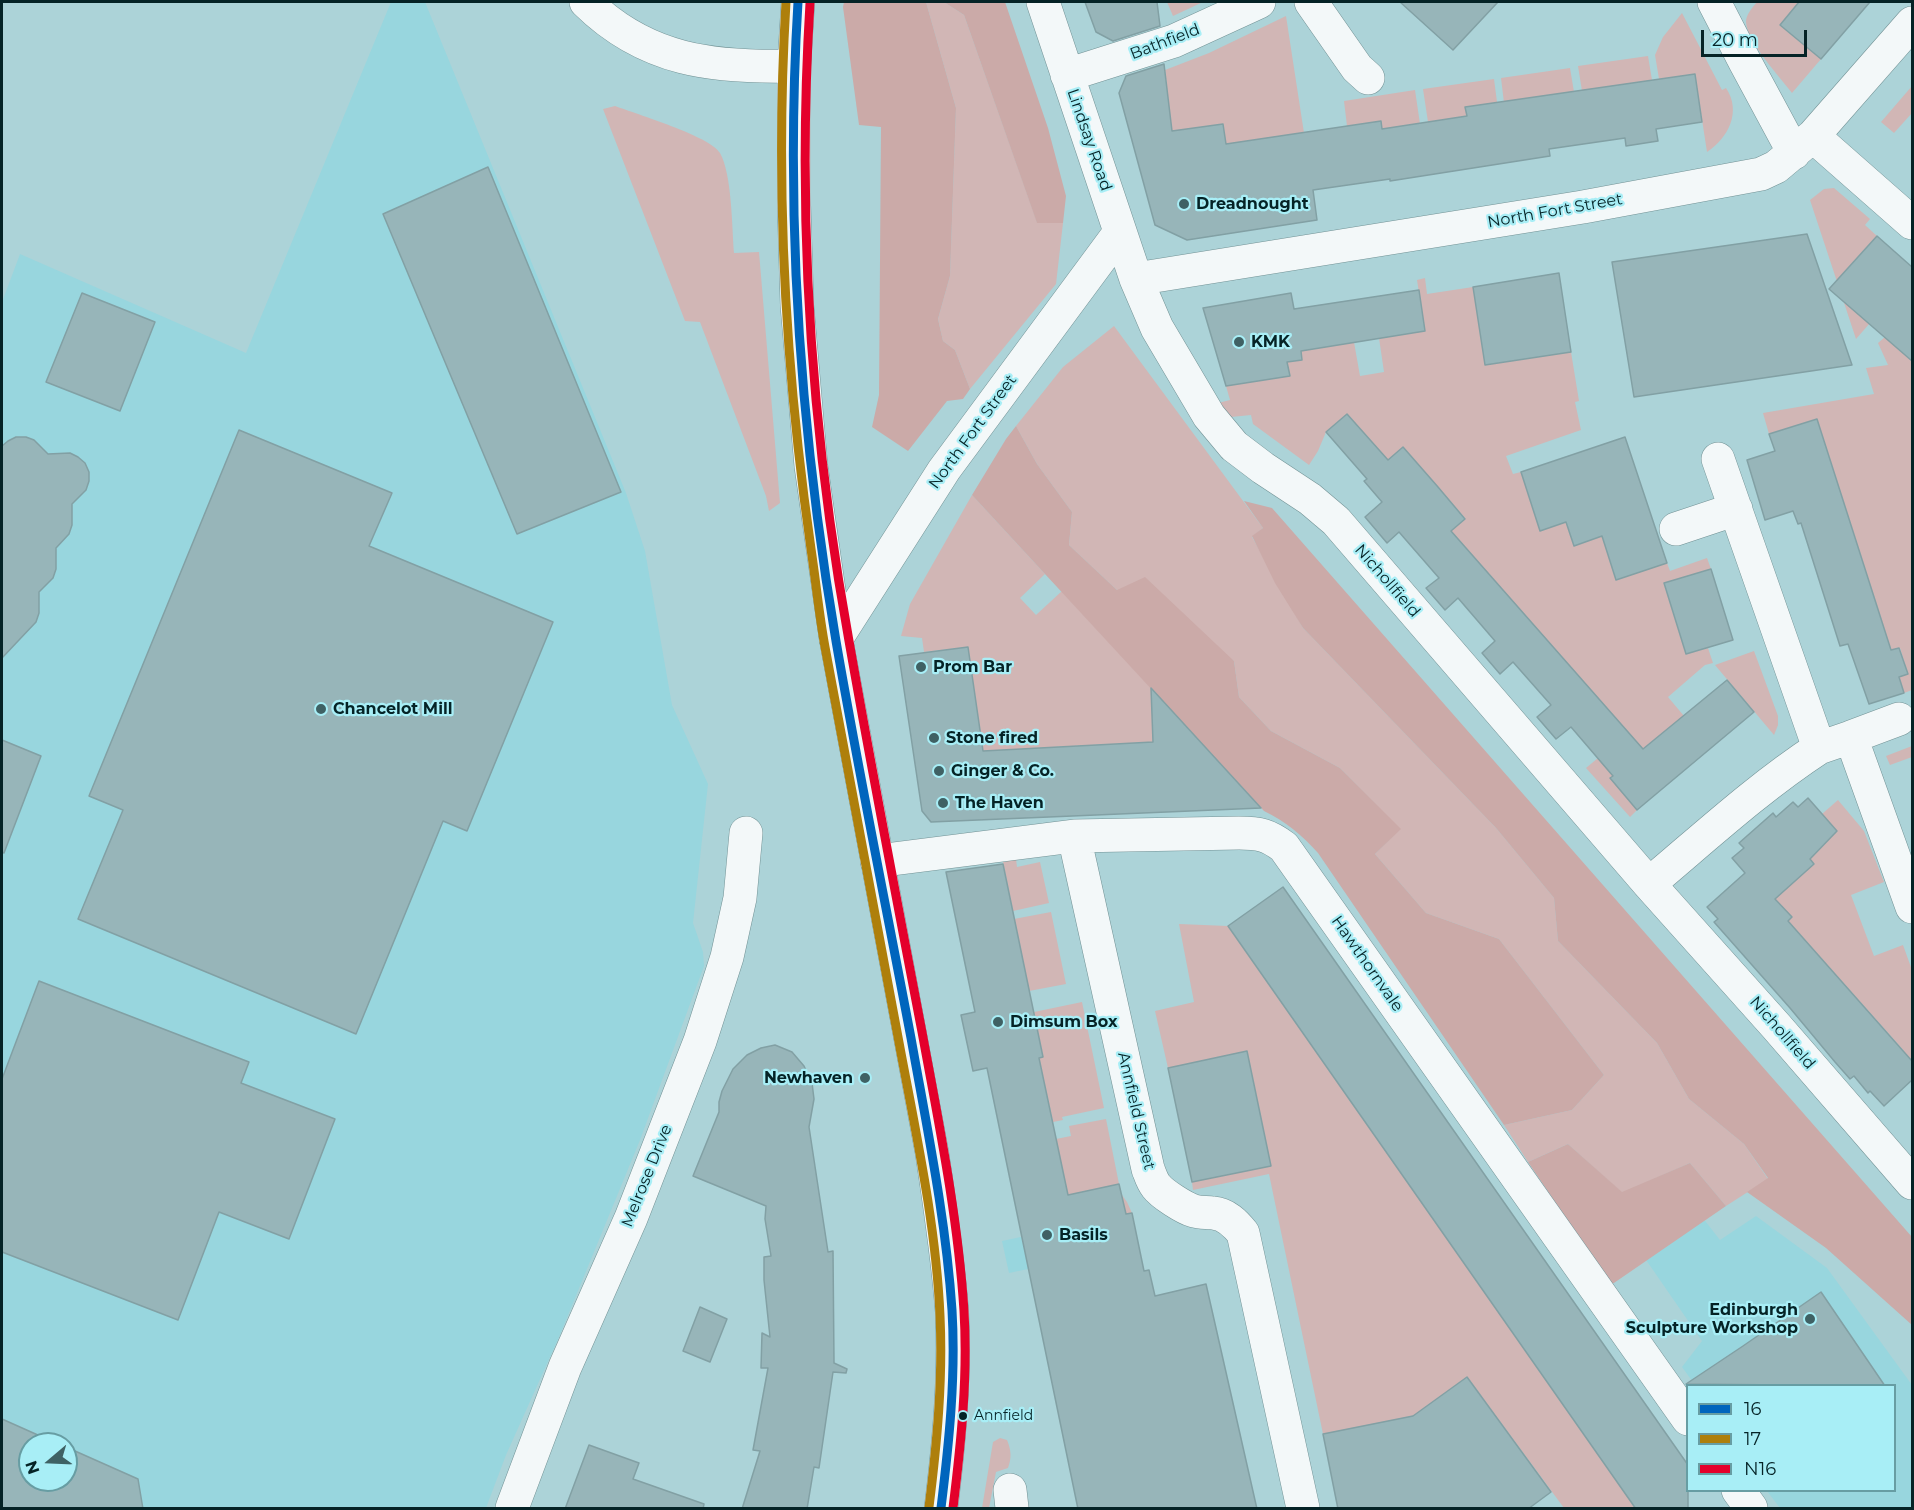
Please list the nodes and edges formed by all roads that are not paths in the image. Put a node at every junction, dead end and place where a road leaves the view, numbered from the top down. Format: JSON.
{"nodes":[{"id":1,"x":586,"y":2,"type":"edge"},
{"id":2,"x":798,"y":2,"type":"edge"},
{"id":3,"x":1042,"y":2,"type":"edge"},
{"id":4,"x":1260,"y":2,"type":"edge"},
{"id":5,"x":1311,"y":2,"type":"edge"},
{"id":6,"x":1714,"y":2,"type":"edge"},
{"id":7,"x":1912,"y":23,"type":"edge"},
{"id":8,"x":794,"y":66,"type":"junction"},
{"id":9,"x":1067,"y":75,"type":"junction"},
{"id":10,"x":1368,"y":78,"type":"dead end"},
{"id":11,"x":1804,"y":144,"type":"junction"},
{"id":12,"x":1912,"y":223,"type":"edge"},
{"id":13,"x":1120,"y":232,"type":"junction"},
{"id":14,"x":1136,"y":279,"type":"junction"},
{"id":15,"x":1718,"y":459,"type":"dead end"},
{"id":16,"x":1736,"y":509,"type":"junction"},
{"id":17,"x":1676,"y":529,"type":"dead end"},
{"id":18,"x":836,"y":639,"type":"junction"},
{"id":19,"x":1899,"y":719,"type":"dead end"},
{"id":20,"x":1851,"y":737,"type":"junction"},
{"id":21,"x":1819,"y":748,"type":"junction"},
{"id":22,"x":746,"y":833,"type":"dead end"},
{"id":23,"x":1074,"y":836,"type":"junction"},
{"id":24,"x":877,"y":861,"type":"junction"},
{"id":25,"x":1649,"y":884,"type":"junction"},
{"id":26,"x":1912,"y":907,"type":"edge"},
{"id":27,"x":1912,"y":1183,"type":"edge"},
{"id":28,"x":1686,"y":1416,"type":"edge"},
{"id":29,"x":1739,"y":1492,"type":"edge"},
{"id":30,"x":512,"y":1509,"type":"edge"},
{"id":31,"x":941,"y":1509,"type":"edge"},
{"id":32,"x":1303,"y":1509,"type":"edge"},
{"id":33,"x":1750,"y":1509,"type":"edge"}],
"edges":[{"from":1,"to":8,"type":"street"},
{"from":2,"to":8,"type":"street"},
{"from":3,"to":9,"type":"street","name":"Lindsay Road"},
{"from":4,"to":9,"type":"street","name":"Bathfield"},
{"from":5,"to":10,"type":"street"},
{"from":6,"to":11,"type":"street"},
{"from":7,"to":11,"type":"street","name":"North Fort Street"},
{"from":8,"to":18,"type":"street"},
{"from":9,"to":13,"type":"street","name":"Lindsay Road"},
{"from":11,"to":12,"type":"street"},
{"from":11,"to":14,"type":"street","name":"North Fort Street"},
{"from":13,"to":14,"type":"street","name":"Lindsay Road"},
{"from":13,"to":18,"type":"street","name":"North Fort Street"},
{"from":14,"to":25,"type":"street","name":"Nichollfield"},
{"from":15,"to":16,"type":"street"},
{"from":16,"to":17,"type":"street"},
{"from":16,"to":21,"type":"street"},
{"from":18,"to":24,"type":"street"},
{"from":19,"to":20,"type":"street"},
{"from":20,"to":21,"type":"street"},
{"from":20,"to":26,"type":"street"},
{"from":21,"to":25,"type":"street"},
{"from":22,"to":30,"type":"street","name":"Melrose Drive"},
{"from":23,"to":24,"type":"street","name":"Hawthornvale"},
{"from":23,"to":28,"type":"street","name":"Hawthornvale"},
{"from":23,"to":32,"type":"street","name":"Annfield Street"},
{"from":24,"to":31,"type":"street"},
{"from":25,"to":27,"type":"street","name":"Nichollfield"},
{"from":29,"to":33,"type":"street"}]}
